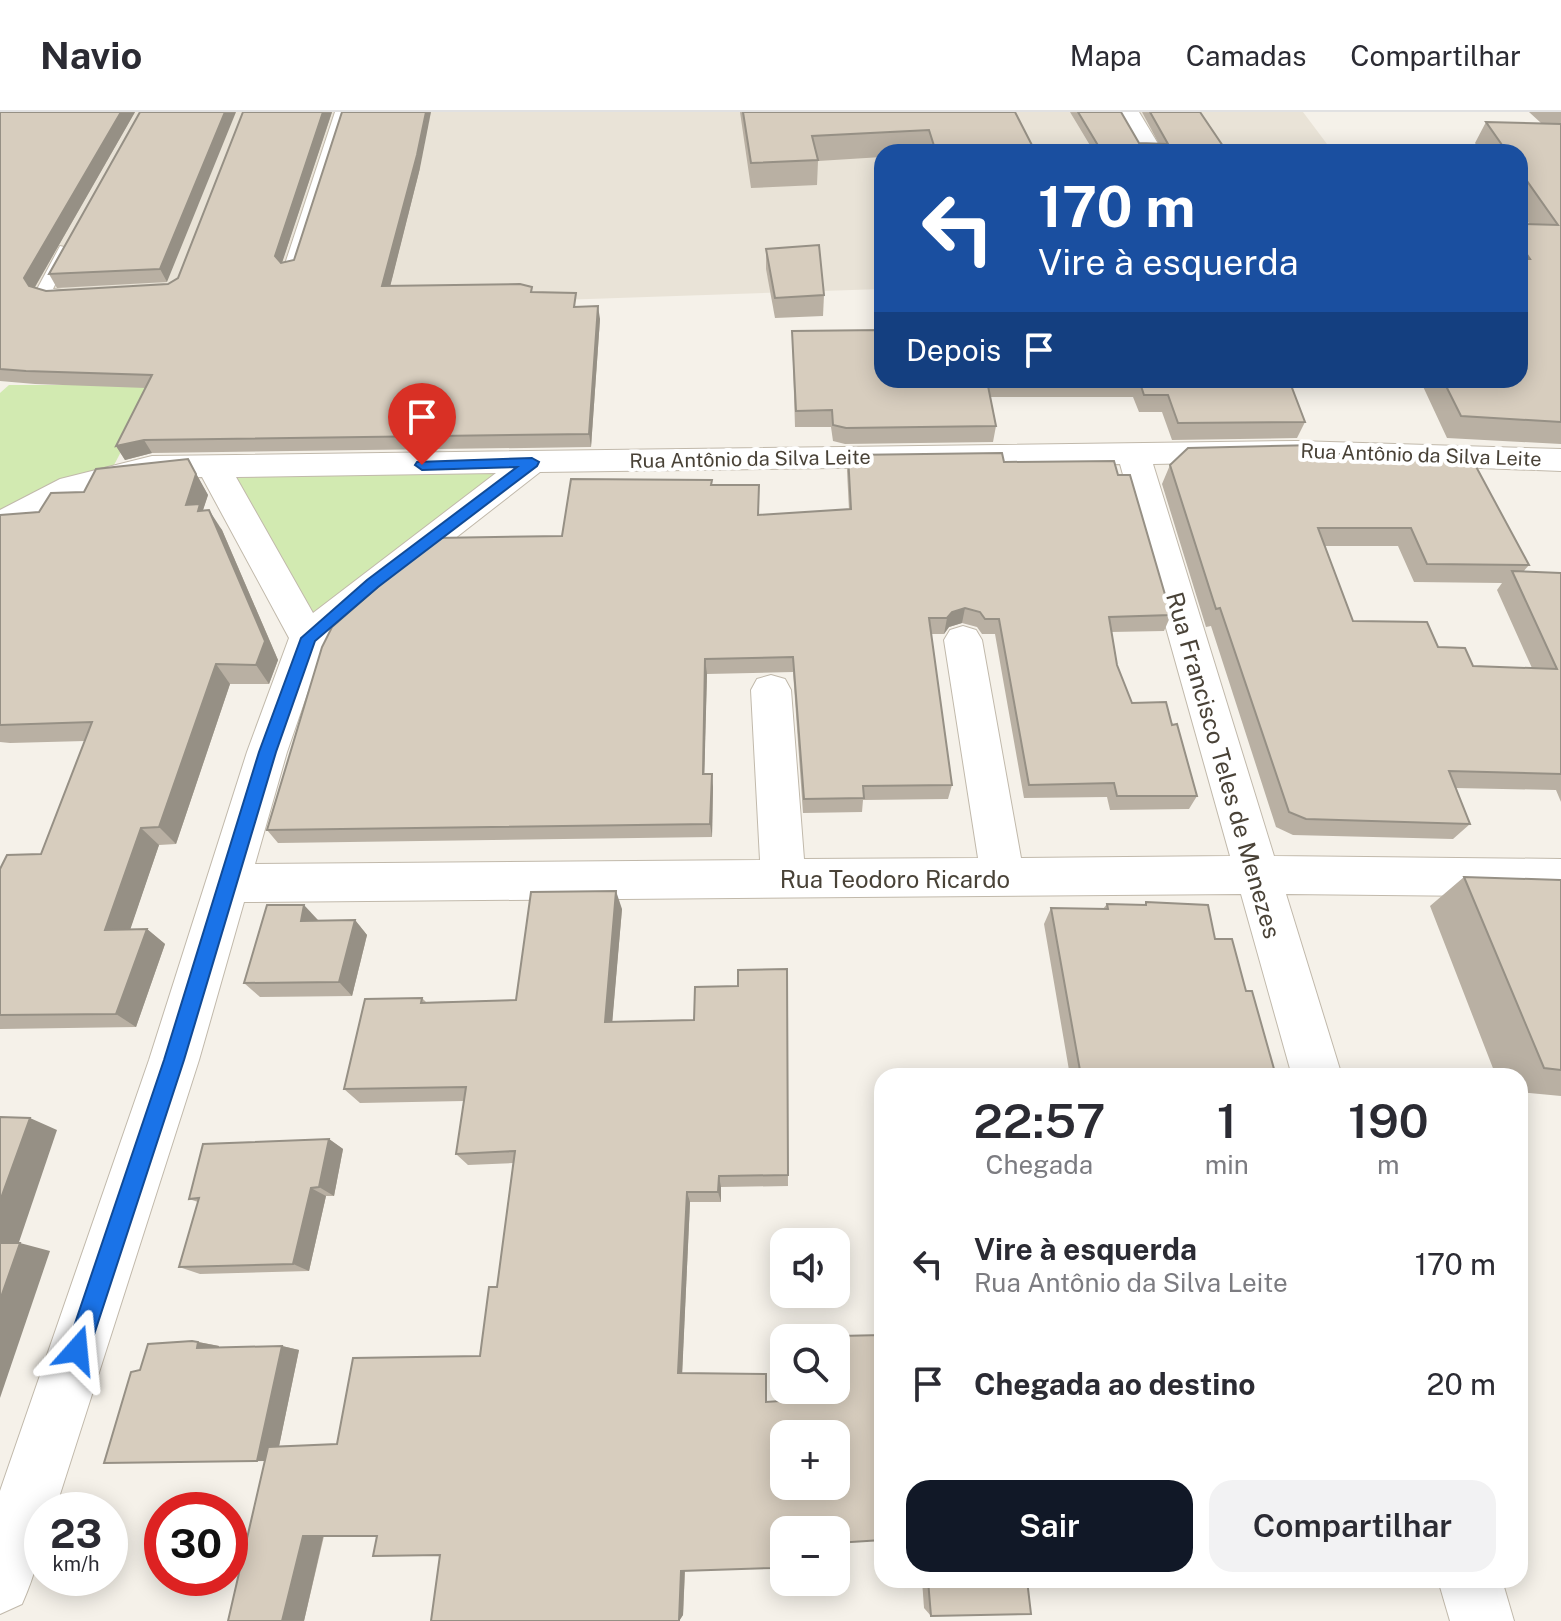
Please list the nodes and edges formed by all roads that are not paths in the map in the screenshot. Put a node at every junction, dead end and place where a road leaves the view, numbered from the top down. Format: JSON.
{"nodes":[{"id":1,"x":341,"y":112,"type":"edge"},
{"id":2,"x":1127,"y":112,"type":"edge"},
{"id":3,"x":1143,"y":112,"type":"edge"},
{"id":4,"x":1146,"y":144,"type":"edge"},
{"id":5,"x":1161,"y":144,"type":"edge"},
{"id":6,"x":72,"y":237,"type":"edge"},
{"id":7,"x":291,"y":270,"type":"edge"},
{"id":8,"x":87,"y":295,"type":"edge"},
{"id":9,"x":1133,"y":453,"type":"junction"},
{"id":10,"x":1561,"y":460,"type":"edge"},
{"id":11,"x":532,"y":462,"type":"junction"},
{"id":12,"x":213,"y":466,"type":"junction"},
{"id":13,"x":0,"y":527,"type":"edge"},
{"id":14,"x":308,"y":638,"type":"junction"},
{"id":15,"x":963,"y":640,"type":"dead end"},
{"id":16,"x":771,"y":690,"type":"dead end"},
{"id":17,"x":1255,"y":875,"type":"junction"},
{"id":18,"x":1003,"y":878,"type":"junction"},
{"id":19,"x":1561,"y":878,"type":"edge"},
{"id":20,"x":783,"y":880,"type":"junction"},
{"id":21,"x":229,"y":883,"type":"junction"},
{"id":22,"x":1315,"y":1068,"type":"edge"},
{"id":23,"x":0,"y":1582,"type":"edge"},
{"id":24,"x":1472,"y":1588,"type":"edge"},
{"id":25,"x":1482,"y":1621,"type":"edge"}],
"edges":[{"from":1,"to":7,"type":"lane"},
{"from":2,"to":4,"type":"street"},
{"from":3,"to":5,"type":"street"},
{"from":6,"to":8,"type":"lane"},
{"from":9,"to":10,"type":"street","name":"Rua Antônio da Silva Leite"},
{"from":9,"to":11,"type":"street","name":"Rua Antônio da Silva Leite"},
{"from":9,"to":17,"type":"street","name":"Rua Francisco Teles de Menezes"},
{"from":11,"to":12,"type":"street","name":"Rua Antônio da Silva Leite"},
{"from":11,"to":14,"type":"street"},
{"from":12,"to":13,"type":"street","name":"Rua Antônio da Silva Leite"},
{"from":12,"to":14,"type":"street"},
{"from":14,"to":21,"type":"street"},
{"from":15,"to":18,"type":"street"},
{"from":16,"to":20,"type":"street"},
{"from":17,"to":18,"type":"street","name":"Rua Teodoro Ricardo"},
{"from":17,"to":19,"type":"street","name":"Rua Teodoro Ricardo"},
{"from":17,"to":22,"type":"street","name":"Rua Francisco Teles de Menezes"},
{"from":18,"to":20,"type":"street","name":"Rua Teodoro Ricardo"},
{"from":20,"to":21,"type":"street","name":"Rua Teodoro Ricardo"},
{"from":21,"to":23,"type":"street"},
{"from":24,"to":25,"type":"street"}]}
